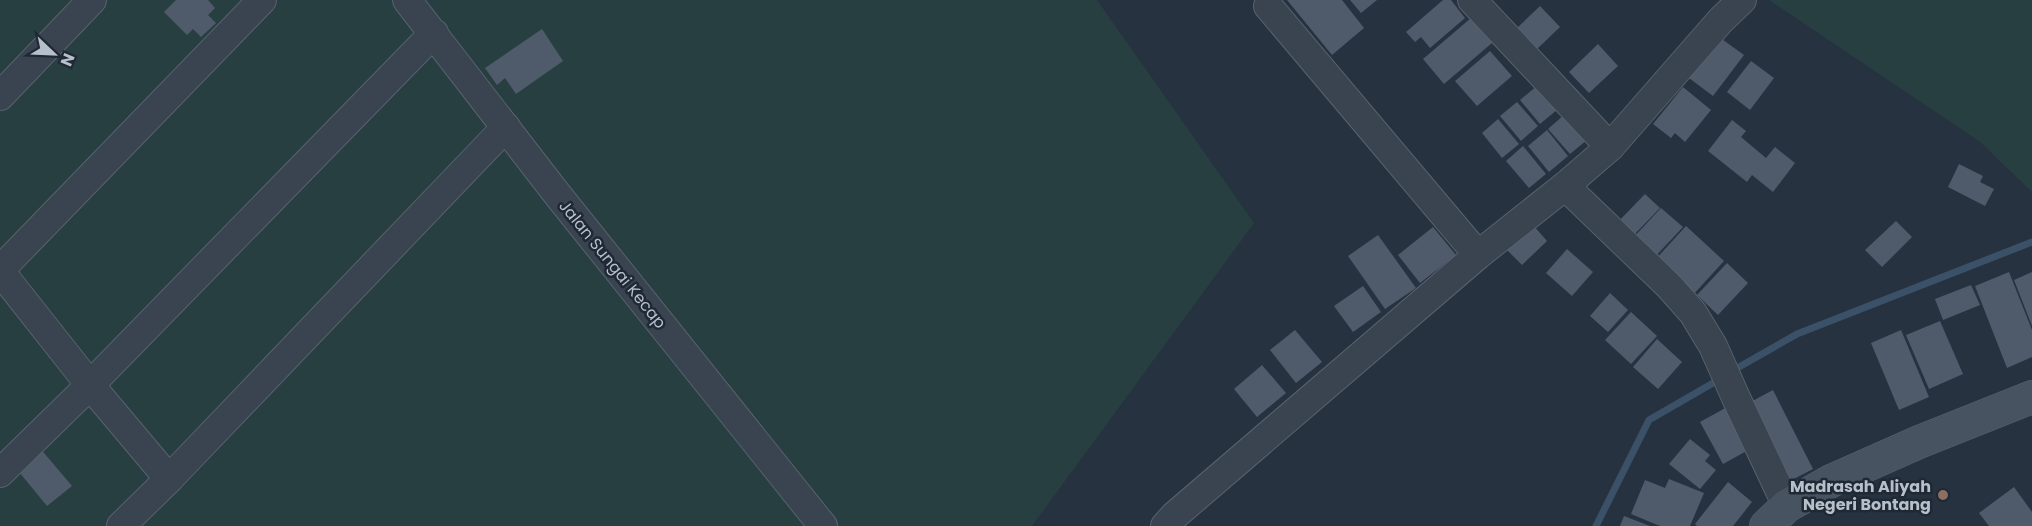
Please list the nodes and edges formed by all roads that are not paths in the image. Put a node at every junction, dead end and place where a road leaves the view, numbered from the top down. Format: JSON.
{"nodes":[{"id":1,"x":92,"y":0,"type":"edge"},
{"id":2,"x":262,"y":0,"type":"edge"},
{"id":3,"x":407,"y":0,"type":"edge"},
{"id":4,"x":1472,"y":0,"type":"edge"},
{"id":5,"x":1742,"y":0,"type":"edge"},
{"id":6,"x":1268,"y":6,"type":"dead end"},
{"id":7,"x":434,"y":33,"type":"junction"},
{"id":8,"x":0,"y":96,"type":"edge"},
{"id":9,"x":506,"y":127,"type":"junction"},
{"id":10,"x":1610,"y":147,"type":"junction"},
{"id":11,"x":1565,"y":186,"type":"junction"},
{"id":12,"x":1478,"y":255,"type":"junction"},
{"id":13,"x":0,"y":271,"type":"edge"},
{"id":14,"x":90,"y":385,"type":"junction"},
{"id":15,"x":2032,"y":397,"type":"edge"},
{"id":16,"x":0,"y":473,"type":"edge"},
{"id":17,"x":169,"y":479,"type":"junction"},
{"id":18,"x":1777,"y":516,"type":"edge"},
{"id":19,"x":121,"y":526,"type":"edge"},
{"id":20,"x":823,"y":526,"type":"edge"},
{"id":21,"x":1165,"y":526,"type":"edge"}],
"edges":[{"from":1,"to":8,"type":"street"},
{"from":2,"to":13,"type":"street"},
{"from":3,"to":7,"type":"street","name":"Jalan Sungai Kecap"},
{"from":4,"to":10,"type":"street"},
{"from":5,"to":10,"type":"street"},
{"from":6,"to":12,"type":"street"},
{"from":7,"to":9,"type":"street","name":"Jalan Sungai Kecap"},
{"from":7,"to":14,"type":"street"},
{"from":9,"to":17,"type":"street"},
{"from":9,"to":20,"type":"street","name":"Jalan Sungai Kecap"},
{"from":10,"to":11,"type":"street"},
{"from":11,"to":12,"type":"street"},
{"from":11,"to":18,"type":"street"},
{"from":12,"to":21,"type":"street"},
{"from":13,"to":14,"type":"street"},
{"from":14,"to":16,"type":"street"},
{"from":14,"to":17,"type":"street"},
{"from":15,"to":18,"type":"street"},
{"from":17,"to":19,"type":"street"}]}
